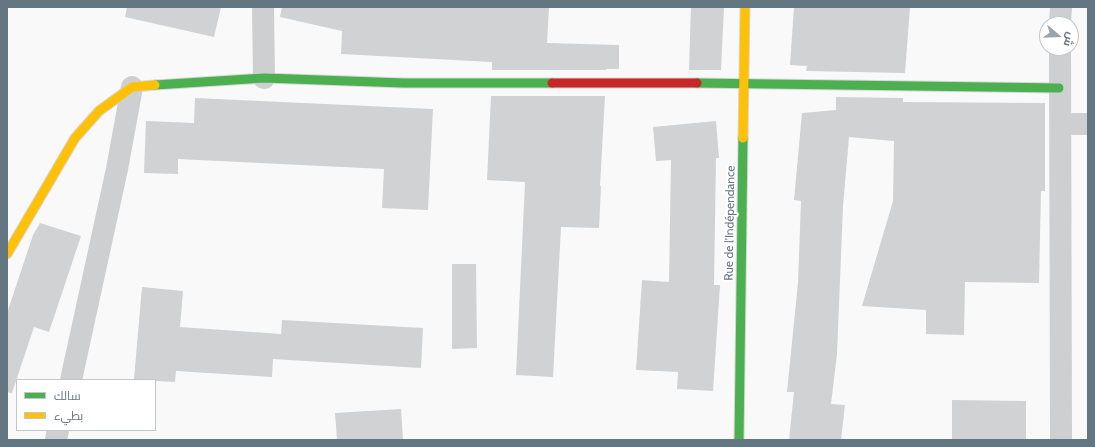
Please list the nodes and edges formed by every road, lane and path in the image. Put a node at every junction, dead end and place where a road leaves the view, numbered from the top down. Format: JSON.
{"nodes":[{"id":1,"x":263,"y":7,"type":"edge"},
{"id":2,"x":745,"y":7,"type":"edge"},
{"id":3,"x":1060,"y":56,"type":"edge"},
{"id":4,"x":264,"y":78,"type":"junction"},
{"id":5,"x":744,"y":83,"type":"junction"},
{"id":6,"x":132,"y":87,"type":"junction"},
{"id":7,"x":1059,"y":88,"type":"junction"},
{"id":8,"x":1061,"y":124,"type":"junction"},
{"id":9,"x":1088,"y":124,"type":"edge"},
{"id":10,"x":7,"y":254,"type":"edge"},
{"id":11,"x":71,"y":379,"type":"edge"},
{"id":12,"x":739,"y":440,"type":"edge"},
{"id":13,"x":1061,"y":440,"type":"edge"}],
"edges":[{"from":1,"to":4,"type":"street"},
{"from":2,"to":5,"type":"street","name":"Rue de l'Indépendance"},
{"from":3,"to":7,"type":"street"},
{"from":4,"to":5,"type":"street"},
{"from":4,"to":6,"type":"street"},
{"from":5,"to":7,"type":"street"},
{"from":5,"to":12,"type":"street","name":"Rue de l'Indépendance"},
{"from":6,"to":10,"type":"street"},
{"from":6,"to":11,"type":"street"},
{"from":7,"to":8,"type":"street"},
{"from":8,"to":9,"type":"street"},
{"from":8,"to":13,"type":"street"}]}
